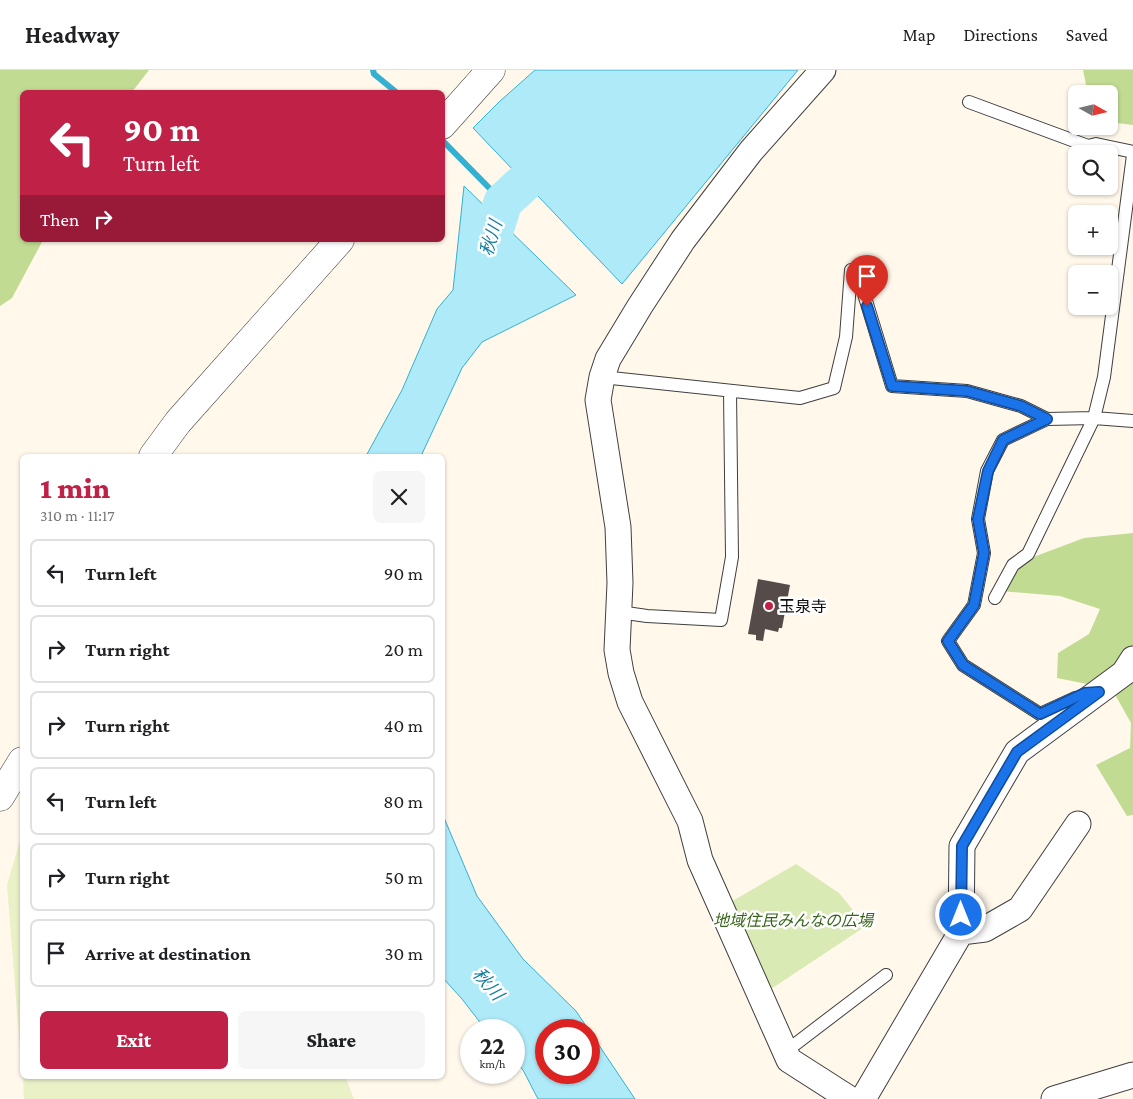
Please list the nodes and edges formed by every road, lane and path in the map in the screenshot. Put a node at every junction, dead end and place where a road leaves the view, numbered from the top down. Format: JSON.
{"nodes":[{"id":1,"x":491,"y":70,"type":"edge"},
{"id":2,"x":823,"y":70,"type":"edge"},
{"id":3,"x":969,"y":102,"type":"dead end"},
{"id":4,"x":445,"y":122,"type":"edge"},
{"id":5,"x":1133,"y":154,"type":"edge"},
{"id":6,"x":338,"y":242,"type":"edge"},
{"id":7,"x":602,"y":377,"type":"junction"},
{"id":8,"x":730,"y":392,"type":"junction"},
{"id":9,"x":1094,"y":418,"type":"junction"},
{"id":10,"x":1047,"y":419,"type":"junction"},
{"id":11,"x":1133,"y":421,"type":"edge"},
{"id":12,"x":154,"y":454,"type":"edge"},
{"id":13,"x":995,"y":598,"type":"dead end"},
{"id":14,"x":619,"y":612,"type":"junction"},
{"id":15,"x":1133,"y":659,"type":"edge"},
{"id":16,"x":1099,"y":692,"type":"junction"},
{"id":17,"x":20,"y":764,"type":"edge"},
{"id":18,"x":0,"y":797,"type":"edge"},
{"id":19,"x":1078,"y":824,"type":"dead end"},
{"id":20,"x":961,"y":932,"type":"junction"},
{"id":21,"x":886,"y":975,"type":"dead end"},
{"id":22,"x":785,"y":1052,"type":"junction"},
{"id":23,"x":1133,"y":1075,"type":"edge"},
{"id":24,"x":850,"y":1099,"type":"edge"},
{"id":25,"x":863,"y":1099,"type":"edge"},
{"id":26,"x":1054,"y":1099,"type":"edge"}],
"edges":[{"from":1,"to":4,"type":"street"},
{"from":2,"to":7,"type":"street"},
{"from":3,"to":5,"type":"lane"},
{"from":5,"to":9,"type":"lane"},
{"from":6,"to":12,"type":"street"},
{"from":7,"to":8,"type":"lane"},
{"from":7,"to":14,"type":"street"},
{"from":8,"to":10,"type":"lane"},
{"from":8,"to":14,"type":"lane"},
{"from":9,"to":10,"type":"lane"},
{"from":9,"to":11,"type":"lane"},
{"from":9,"to":13,"type":"lane"},
{"from":10,"to":16,"type":"lane"},
{"from":14,"to":22,"type":"street"},
{"from":15,"to":16,"type":"street"},
{"from":16,"to":20,"type":"street"},
{"from":17,"to":18,"type":"street"},
{"from":19,"to":20,"type":"street"},
{"from":20,"to":25,"type":"street"},
{"from":21,"to":22,"type":"lane"},
{"from":22,"to":24,"type":"street"},
{"from":23,"to":26,"type":"street"}]}
